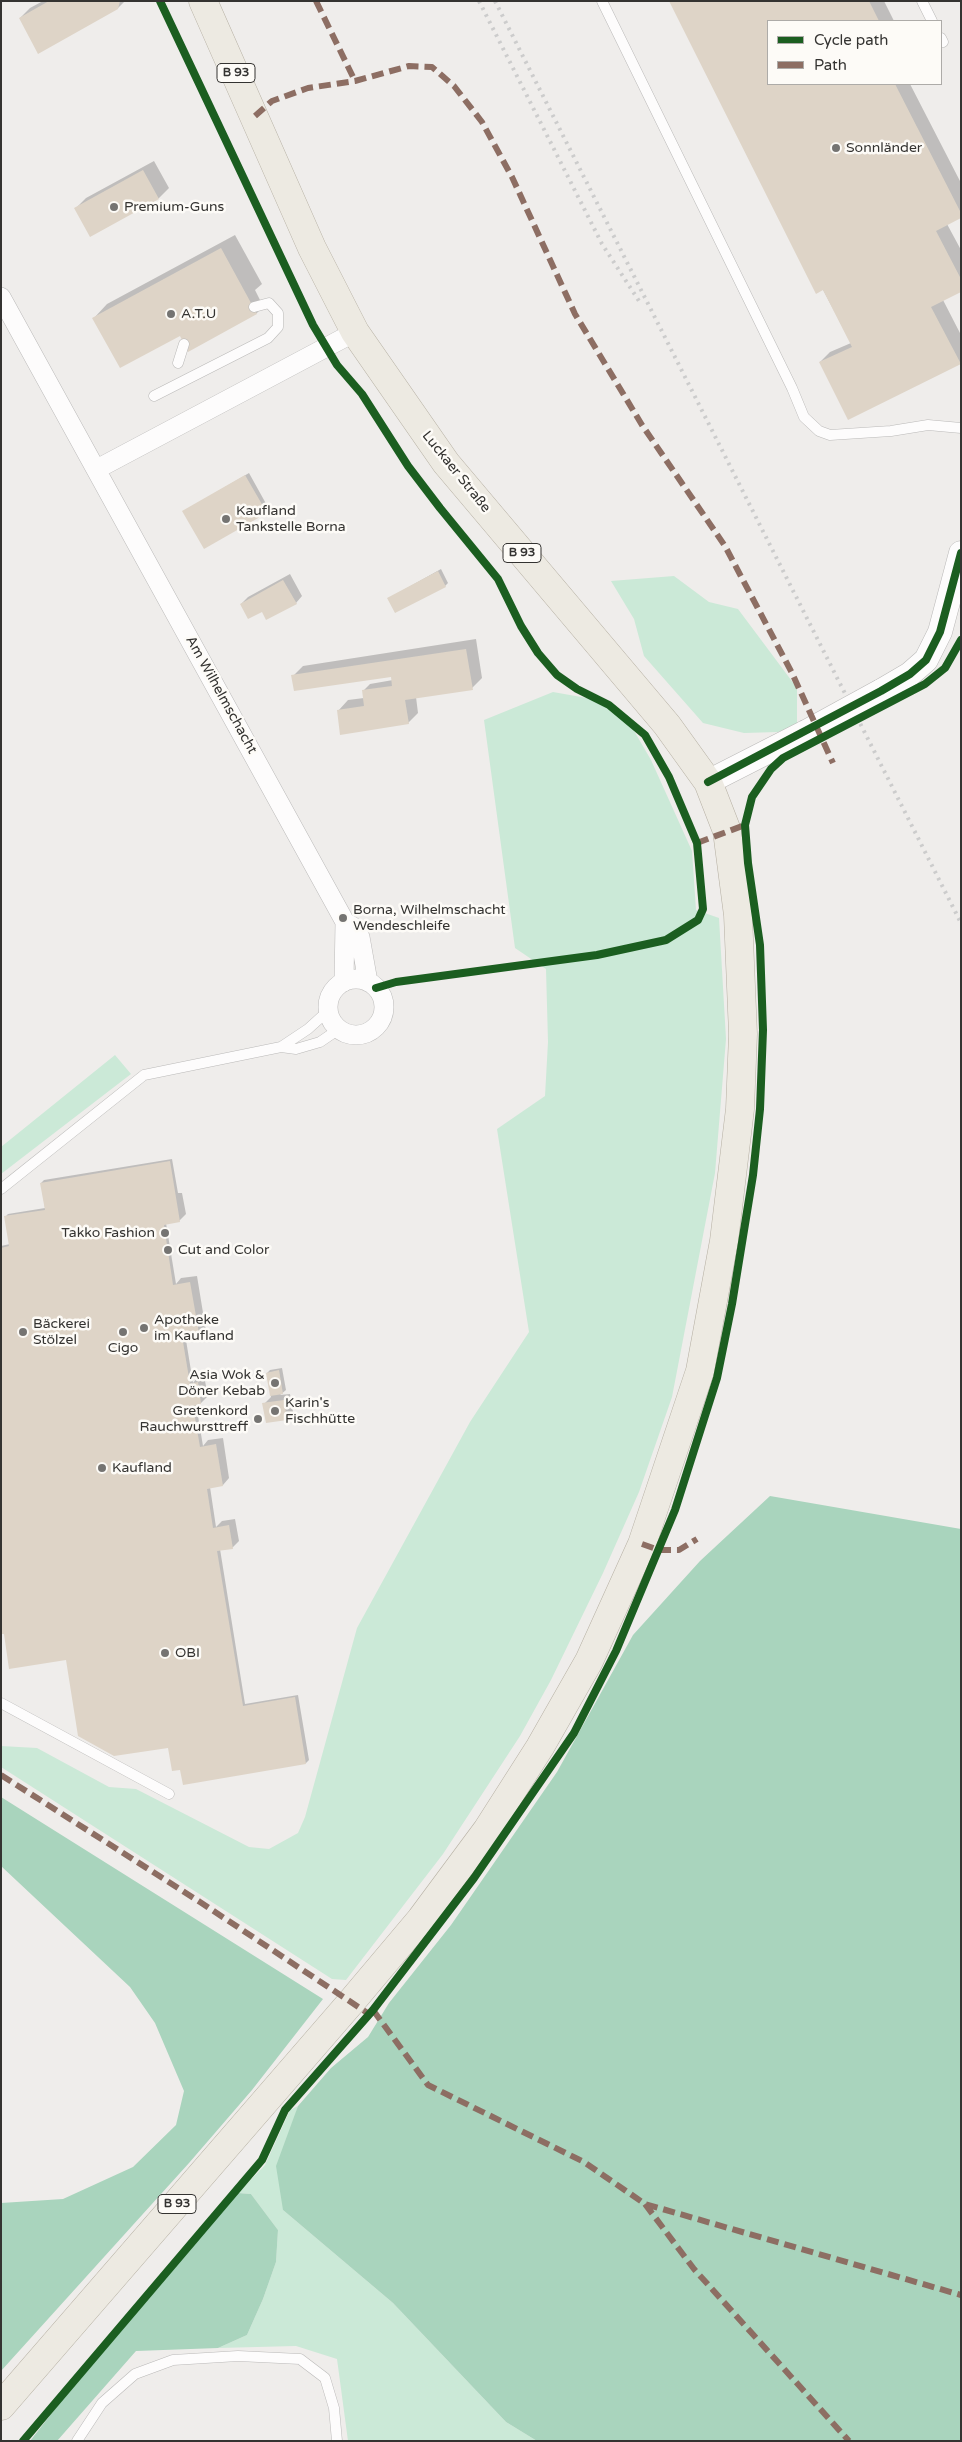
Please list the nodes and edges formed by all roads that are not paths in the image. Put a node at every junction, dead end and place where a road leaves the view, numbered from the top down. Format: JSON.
{"nodes":[{"id":1,"x":203,"y":1,"type":"edge"},
{"id":2,"x":602,"y":1,"type":"edge"},
{"id":3,"x":922,"y":1,"type":"edge"},
{"id":4,"x":932,"y":20,"type":"edge"},
{"id":5,"x":1,"y":297,"type":"edge"},
{"id":6,"x":254,"y":307,"type":"dead end"},
{"id":7,"x":355,"y":332,"type":"junction"},
{"id":8,"x":184,"y":344,"type":"dead end"},
{"id":9,"x":178,"y":363,"type":"dead end"},
{"id":10,"x":154,"y":396,"type":"dead end"},
{"id":11,"x":961,"y":428,"type":"edge"},
{"id":12,"x":96,"y":469,"type":"junction"},
{"id":13,"x":961,"y":553,"type":"edge"},
{"id":14,"x":954,"y":608,"type":"edge"},
{"id":15,"x":708,"y":782,"type":"junction"},
{"id":16,"x":345,"y":922,"type":"junction"},
{"id":17,"x":344,"y":982,"type":"junction"},
{"id":18,"x":368,"y":982,"type":"junction"},
{"id":19,"x":329,"y":1010,"type":"junction"},
{"id":20,"x":340,"y":1029,"type":"junction"},
{"id":21,"x":281,"y":1047,"type":"junction"},
{"id":22,"x":1,"y":1189,"type":"edge"},
{"id":23,"x":1,"y":1703,"type":"edge"},
{"id":24,"x":169,"y":1794,"type":"dead end"},
{"id":25,"x":1,"y":2406,"type":"edge"},
{"id":26,"x":77,"y":2441,"type":"edge"},
{"id":27,"x":337,"y":2441,"type":"edge"}],
"edges":[{"from":1,"to":7,"type":"main road","name":"Luckaer Straße","number":"B 93"},
{"from":2,"to":11,"type":"lane"},
{"from":3,"to":4,"type":"lane"},
{"from":5,"to":12,"type":"street","name":"Am Wilhelmschacht"},
{"from":6,"to":10,"type":"lane"},
{"from":7,"to":12,"type":"street"},
{"from":7,"to":15,"type":"main road","name":"Luckaer Straße","number":"B 93"},
{"from":8,"to":9,"type":"lane"},
{"from":12,"to":16,"type":"street","name":"Am Wilhelmschacht"},
{"from":13,"to":14,"type":"street"},
{"from":14,"to":15,"type":"street","bridge":true},
{"from":15,"to":25,"type":"main road","name":"Luckaer Straße","number":"B 93"},
{"from":16,"to":17,"type":"street","name":"Am Wilhelmschacht"},
{"from":16,"to":18,"type":"street","name":"Am Wilhelmschacht"},
{"from":17,"to":18,"type":"street"},
{"from":17,"to":19,"type":"street"},
{"from":18,"to":20,"type":"street","name":"Am Wilhelmschacht"},
{"from":19,"to":20,"type":"street"},
{"from":19,"to":21,"type":"lane"},
{"from":20,"to":21,"type":"lane"},
{"from":21,"to":22,"type":"lane"},
{"from":23,"to":24,"type":"lane"},
{"from":26,"to":27,"type":"lane"}]}
